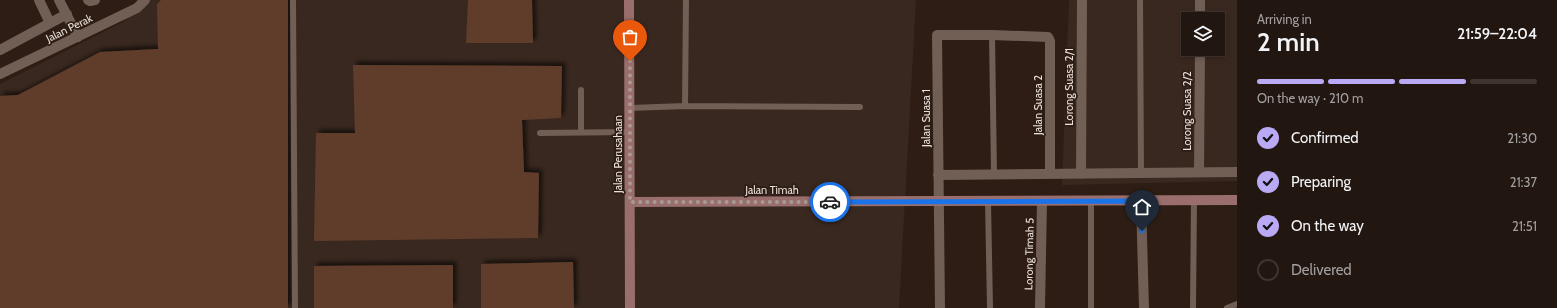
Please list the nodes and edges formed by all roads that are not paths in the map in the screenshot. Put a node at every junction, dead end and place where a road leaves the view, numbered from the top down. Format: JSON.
{"nodes":[{"id":1,"x":39,"y":0,"type":"edge"},
{"id":2,"x":59,"y":0,"type":"edge"},
{"id":3,"x":88,"y":0,"type":"edge"},
{"id":4,"x":95,"y":0,"type":"edge"},
{"id":5,"x":145,"y":0,"type":"edge"},
{"id":6,"x":293,"y":0,"type":"edge"},
{"id":7,"x":629,"y":0,"type":"edge"},
{"id":8,"x":686,"y":0,"type":"edge"},
{"id":9,"x":1082,"y":0,"type":"edge"},
{"id":10,"x":1140,"y":0,"type":"edge"},
{"id":11,"x":1200,"y":0,"type":"edge"},
{"id":12,"x":1200,"y":12,"type":"edge"},
{"id":13,"x":66,"y":14,"type":"junction"},
{"id":14,"x":50,"y":23,"type":"junction"},
{"id":15,"x":992,"y":35,"type":"junction"},
{"id":16,"x":78,"y":36,"type":"junction"},
{"id":17,"x":0,"y":50,"type":"edge"},
{"id":18,"x":1200,"y":56,"type":"edge"},
{"id":19,"x":0,"y":74,"type":"edge"},
{"id":20,"x":581,"y":90,"type":"dead end"},
{"id":21,"x":685,"y":106,"type":"junction"},
{"id":22,"x":860,"y":107,"type":"dead end"},
{"id":23,"x":630,"y":108,"type":"junction"},
{"id":24,"x":581,"y":132,"type":"junction"},
{"id":25,"x":630,"y":132,"type":"junction"},
{"id":26,"x":540,"y":133,"type":"dead end"},
{"id":27,"x":1199,"y":172,"type":"junction"},
{"id":28,"x":1237,"y":172,"type":"edge"},
{"id":29,"x":1141,"y":173,"type":"junction"},
{"id":30,"x":994,"y":174,"type":"junction"},
{"id":31,"x":1050,"y":174,"type":"junction"},
{"id":32,"x":1081,"y":174,"type":"junction"},
{"id":33,"x":938,"y":175,"type":"junction"},
{"id":34,"x":1194,"y":200,"type":"junction"},
{"id":35,"x":1237,"y":200,"type":"edge"},
{"id":36,"x":938,"y":201,"type":"junction"},
{"id":37,"x":988,"y":201,"type":"junction"},
{"id":38,"x":1042,"y":201,"type":"junction"},
{"id":39,"x":1091,"y":201,"type":"junction"},
{"id":40,"x":1141,"y":201,"type":"junction"},
{"id":41,"x":630,"y":202,"type":"junction"},
{"id":42,"x":1237,"y":304,"type":"edge"},
{"id":43,"x":295,"y":308,"type":"edge"},
{"id":44,"x":630,"y":308,"type":"edge"},
{"id":45,"x":940,"y":308,"type":"edge"},
{"id":46,"x":990,"y":308,"type":"edge"},
{"id":47,"x":1040,"y":308,"type":"edge"},
{"id":48,"x":1091,"y":308,"type":"edge"},
{"id":49,"x":1144,"y":308,"type":"edge"},
{"id":50,"x":1193,"y":308,"type":"edge"},
{"id":51,"x":1227,"y":308,"type":"edge"}],
"edges":[{"from":1,"to":14,"type":"street"},
{"from":2,"to":13,"type":"street"},
{"from":3,"to":4,"type":"street"},
{"from":5,"to":16,"type":"street","name":"Jalan Perak"},
{"from":6,"to":43,"type":"lane"},
{"from":7,"to":23,"type":"street","name":"Jalan Perusahaan"},
{"from":8,"to":21,"type":"lane"},
{"from":9,"to":32,"type":"street","name":"Lorong Suasa 2/1"},
{"from":10,"to":29,"type":"lane"},
{"from":11,"to":12,"type":"street"},
{"from":13,"to":14,"type":"street"},
{"from":13,"to":16,"type":"street"},
{"from":14,"to":17,"type":"street"},
{"from":15,"to":30,"type":"lane"},
{"from":15,"to":31,"type":"street","name":"Jalan Suasa 2"},
{"from":15,"to":33,"type":"street","name":"Jalan Suasa 1"},
{"from":16,"to":19,"type":"street","name":"Jalan Perak"},
{"from":18,"to":27,"type":"street","name":"Lorong Suasa 2/2"},
{"from":20,"to":24,"type":"lane"},
{"from":21,"to":22,"type":"lane"},
{"from":21,"to":23,"type":"lane"},
{"from":23,"to":25,"type":"street","name":"Jalan Perusahaan"},
{"from":24,"to":25,"type":"lane"},
{"from":24,"to":26,"type":"lane"},
{"from":25,"to":41,"type":"street","name":"Jalan Perusahaan"},
{"from":27,"to":28,"type":"street"},
{"from":27,"to":29,"type":"street"},
{"from":29,"to":32,"type":"street"},
{"from":30,"to":31,"type":"street"},
{"from":30,"to":33,"type":"street"},
{"from":31,"to":32,"type":"street"},
{"from":33,"to":36,"type":"street","name":"Jalan Suasa 1"},
{"from":34,"to":35,"type":"street","name":"Jalan Timah"},
{"from":34,"to":40,"type":"street","name":"Jalan Timah"},
{"from":34,"to":50,"type":"lane"},
{"from":36,"to":37,"type":"street","name":"Jalan Timah"},
{"from":36,"to":41,"type":"street","name":"Jalan Timah"},
{"from":36,"to":45,"type":"street","name":"Jalan Suasa 1"},
{"from":37,"to":38,"type":"street","name":"Jalan Timah"},
{"from":37,"to":46,"type":"lane"},
{"from":38,"to":39,"type":"street","name":"Jalan Timah"},
{"from":38,"to":47,"type":"street","name":"Lorong Timah 5"},
{"from":39,"to":40,"type":"street","name":"Jalan Timah"},
{"from":39,"to":48,"type":"lane"},
{"from":40,"to":49,"type":"street"},
{"from":41,"to":44,"type":"street","name":"Jalan Perusahaan"},
{"from":42,"to":51,"type":"lane"}]}
